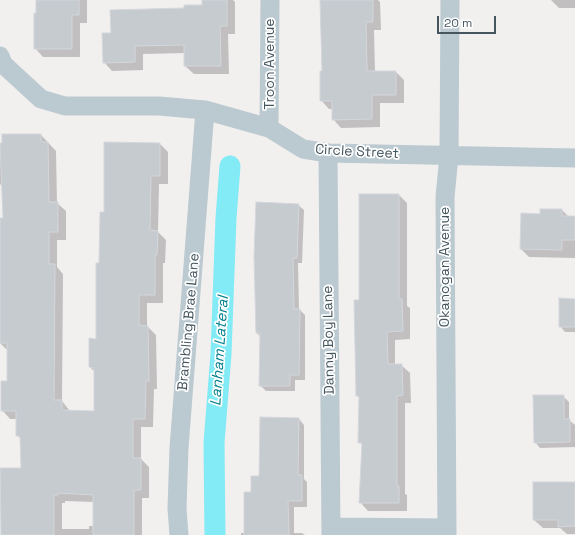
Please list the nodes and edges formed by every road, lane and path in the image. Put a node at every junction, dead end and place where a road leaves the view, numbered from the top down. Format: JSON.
{"nodes":[{"id":1,"x":270,"y":0,"type":"edge"},
{"id":2,"x":450,"y":0,"type":"edge"},
{"id":3,"x":3,"y":68,"type":"edge"},
{"id":4,"x":205,"y":110,"type":"junction"},
{"id":5,"x":270,"y":128,"type":"junction"},
{"id":6,"x":328,"y":153,"type":"junction"},
{"id":7,"x":450,"y":156,"type":"junction"},
{"id":8,"x":575,"y":158,"type":"edge"},
{"id":9,"x":331,"y":531,"type":"edge"},
{"id":10,"x":447,"y":532,"type":"edge"},
{"id":11,"x":179,"y":535,"type":"edge"}],
"edges":[{"from":1,"to":5,"type":"street","name":"Troon Avenue"},
{"from":2,"to":7,"type":"street","name":"Okanogan Avenue"},
{"from":3,"to":4,"type":"street","name":"Circle Street"},
{"from":4,"to":5,"type":"street","name":"Circle Street"},
{"from":4,"to":11,"type":"street","name":"Brambling Brae Lane"},
{"from":5,"to":6,"type":"street","name":"Circle Street"},
{"from":6,"to":7,"type":"street","name":"Circle Street"},
{"from":6,"to":9,"type":"street","name":"Danny Boy Lane"},
{"from":7,"to":8,"type":"street","name":"Circle Street"},
{"from":7,"to":10,"type":"street","name":"Okanogan Avenue"},
{"from":9,"to":10,"type":"street","name":"Danny Boy Lane"}]}
